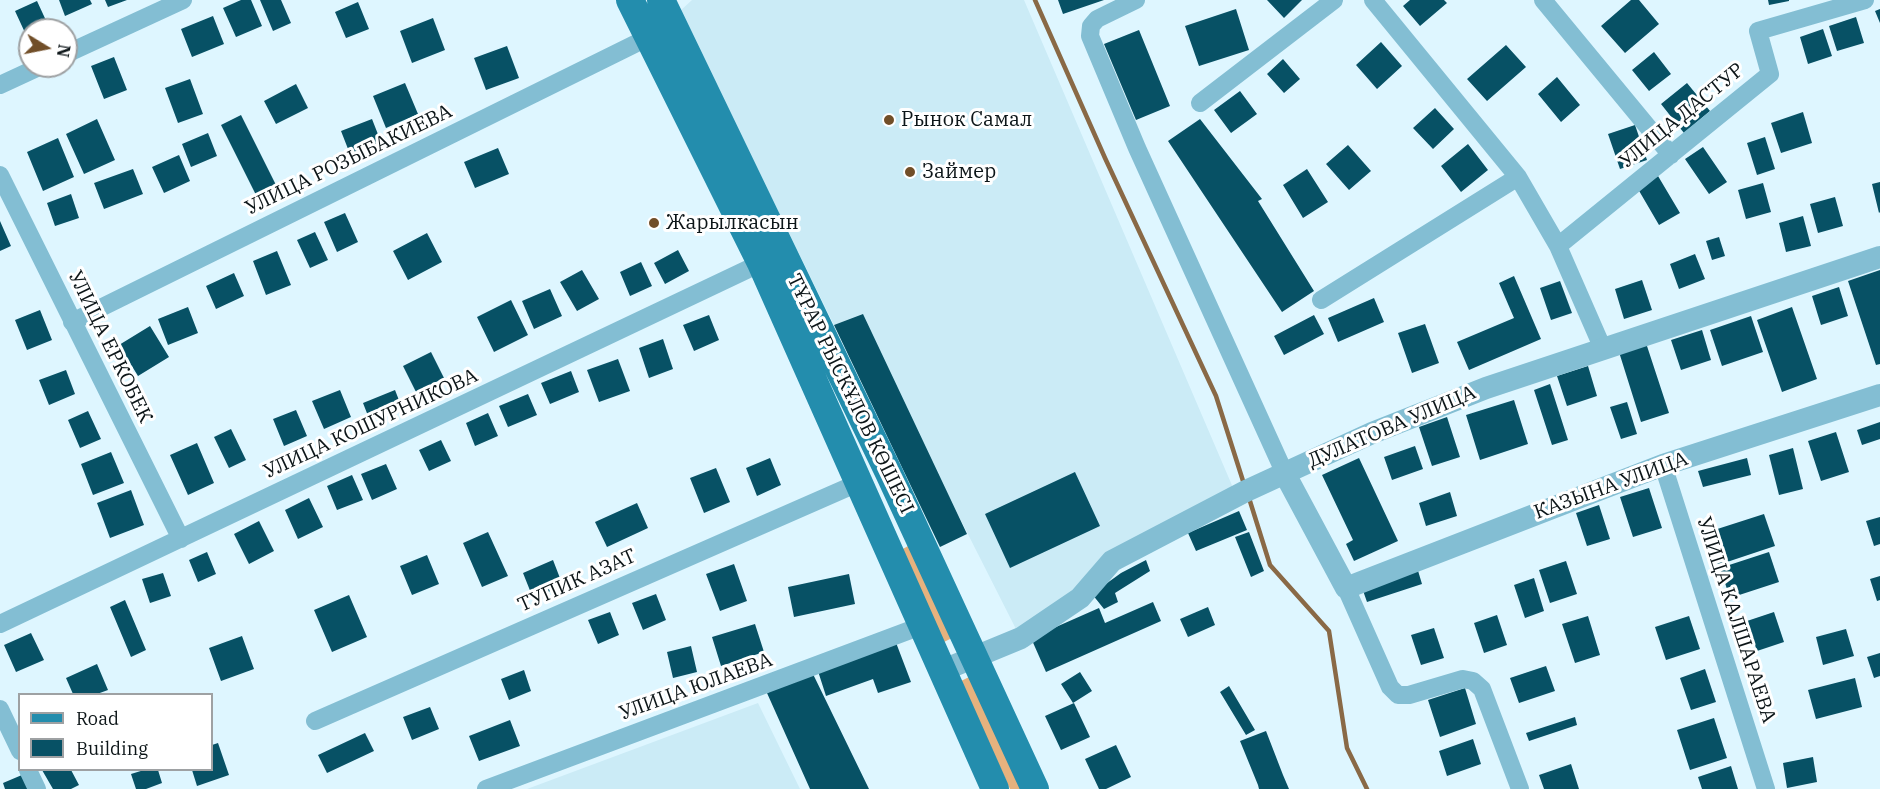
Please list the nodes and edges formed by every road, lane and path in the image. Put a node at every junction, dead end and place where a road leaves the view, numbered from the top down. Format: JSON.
{"nodes":[{"id":1,"x":183,"y":0,"type":"edge"},
{"id":2,"x":630,"y":0,"type":"edge"},
{"id":3,"x":661,"y":0,"type":"edge"},
{"id":4,"x":1136,"y":0,"type":"edge"},
{"id":5,"x":1334,"y":0,"type":"edge"},
{"id":6,"x":1373,"y":0,"type":"edge"},
{"id":7,"x":1543,"y":0,"type":"edge"},
{"id":8,"x":1865,"y":0,"type":"edge"},
{"id":9,"x":647,"y":38,"type":"junction"},
{"id":10,"x":78,"y":48,"type":"edge"},
{"id":11,"x":18,"y":77,"type":"edge"},
{"id":12,"x":0,"y":85,"type":"edge"},
{"id":13,"x":1200,"y":103,"type":"dead end"},
{"id":14,"x":1671,"y":155,"type":"junction"},
{"id":15,"x":0,"y":175,"type":"edge"},
{"id":16,"x":1518,"y":177,"type":"junction"},
{"id":17,"x":1558,"y":246,"type":"junction"},
{"id":18,"x":1880,"y":257,"type":"edge"},
{"id":19,"x":761,"y":264,"type":"junction"},
{"id":20,"x":1321,"y":300,"type":"dead end"},
{"id":21,"x":72,"y":322,"type":"junction"},
{"id":22,"x":1603,"y":349,"type":"junction"},
{"id":23,"x":1880,"y":394,"type":"edge"},
{"id":24,"x":1663,"y":465,"type":"junction"},
{"id":25,"x":1285,"y":474,"type":"junction"},
{"id":26,"x":858,"y":483,"type":"junction"},
{"id":27,"x":181,"y":539,"type":"junction"},
{"id":28,"x":1346,"y":588,"type":"junction"},
{"id":29,"x":0,"y":624,"type":"edge"},
{"id":30,"x":921,"y":626,"type":"junction"},
{"id":31,"x":974,"y":657,"type":"junction"},
{"id":32,"x":941,"y":670,"type":"junction"},
{"id":33,"x":0,"y":709,"type":"edge"},
{"id":34,"x":315,"y":721,"type":"dead end"},
{"id":35,"x":18,"y":747,"type":"edge"},
{"id":36,"x":28,"y":771,"type":"edge"},
{"id":37,"x":37,"y":789,"type":"edge"},
{"id":38,"x":486,"y":789,"type":"edge"},
{"id":39,"x":995,"y":789,"type":"edge"},
{"id":40,"x":1035,"y":789,"type":"edge"},
{"id":41,"x":1520,"y":789,"type":"edge"},
{"id":42,"x":1766,"y":789,"type":"edge"}],
"edges":[{"from":1,"to":10,"type":"street"},
{"from":2,"to":9,"type":"main road","name":"ТҰРАР РЫСКҰЛОВ КӨШЕСІ"},
{"from":3,"to":31,"type":"main road","name":"ТҰРАР РЫСКҰЛОВ КӨШЕСІ"},
{"from":4,"to":25,"type":"street"},
{"from":5,"to":13,"type":"street"},
{"from":6,"to":16,"type":"street"},
{"from":7,"to":14,"type":"street"},
{"from":8,"to":14,"type":"street","name":"УЛИЦА ДАСТУР"},
{"from":9,"to":19,"type":"main road","name":"ТҰРАР РЫСКҰЛОВ КӨШЕСІ"},
{"from":9,"to":21,"type":"street","name":"УЛИЦА РОЗЫБАКИЕВА"},
{"from":11,"to":12,"type":"street"},
{"from":14,"to":17,"type":"street","name":"УЛИЦА ДАСТУР"},
{"from":15,"to":21,"type":"street","name":"УЛИЦА ЕРКОБЕК"},
{"from":16,"to":17,"type":"street"},
{"from":16,"to":20,"type":"street"},
{"from":17,"to":22,"type":"street"},
{"from":18,"to":22,"type":"street","name":"ДУЛАТОВА УЛИЦА"},
{"from":19,"to":26,"type":"main road","name":"ТҰРАР РЫСКҰЛОВ КӨШЕСІ"},
{"from":19,"to":27,"type":"street","name":"УЛИЦА КОШУРНИКОВА"},
{"from":21,"to":27,"type":"street","name":"УЛИЦА ЕРКОБЕК"},
{"from":22,"to":25,"type":"street","name":"ДУЛАТОВА УЛИЦА"},
{"from":23,"to":24,"type":"street","name":"КАЗЫНА УЛИЦА"},
{"from":24,"to":28,"type":"street","name":"КАЗЫНА УЛИЦА"},
{"from":24,"to":42,"type":"street","name":"УЛИЦА КАЛШАРАЕВА"},
{"from":25,"to":28,"type":"street"},
{"from":25,"to":31,"type":"street","name":"ДУЛАТОВА УЛИЦА"},
{"from":26,"to":30,"type":"main road","name":"ТҰРАР РЫСКҰЛОВ КӨШЕСІ"},
{"from":26,"to":34,"type":"street","name":"ТУПИК АЗАТ"},
{"from":27,"to":29,"type":"street","name":"УЛИЦА КОШУРНИКОВА"},
{"from":28,"to":41,"type":"street"},
{"from":30,"to":32,"type":"main road","name":"ТҰРАР РЫСКҰЛОВ КӨШЕСІ"},
{"from":30,"to":38,"type":"street","name":"УЛИЦА ЮЛАЕВА"},
{"from":31,"to":32,"type":"street","name":"ДУЛАТОВА УЛИЦА"},
{"from":31,"to":40,"type":"main road","name":"ТҰРАР РЫСКҰЛОВ КӨШЕСІ"},
{"from":32,"to":39,"type":"main road","name":"ТҰРАР РЫСКҰЛОВ КӨШЕСІ"},
{"from":33,"to":35,"type":"street"},
{"from":36,"to":37,"type":"street"}]}
